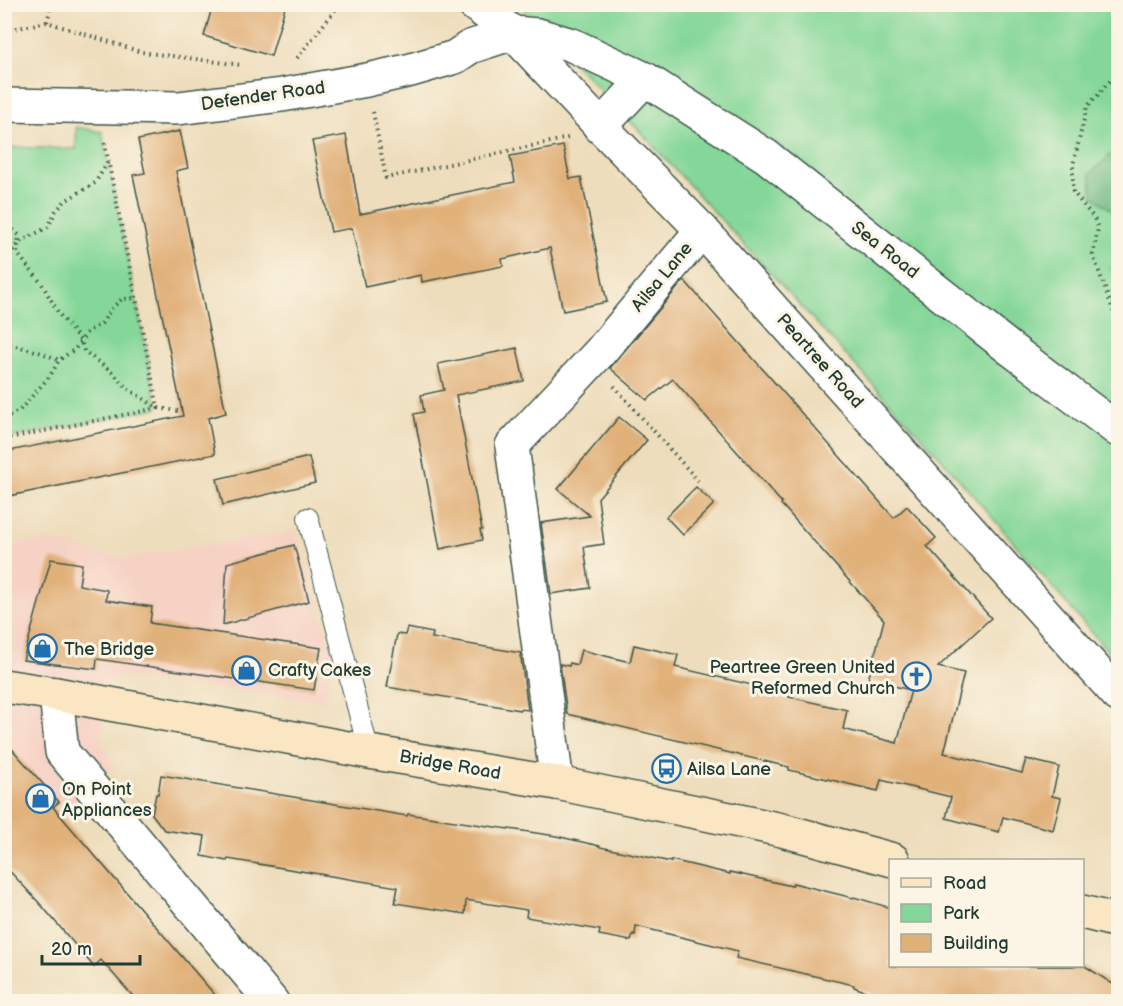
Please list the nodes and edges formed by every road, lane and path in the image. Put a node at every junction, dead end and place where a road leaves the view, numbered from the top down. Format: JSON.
{"nodes":[{"id":1,"x":52,"y":4,"type":"edge"},
{"id":2,"x":340,"y":4,"type":"edge"},
{"id":3,"x":474,"y":4,"type":"edge"},
{"id":4,"x":47,"y":22,"type":"junction"},
{"id":5,"x":4,"y":31,"type":"edge"},
{"id":6,"x":513,"y":33,"type":"junction"},
{"id":7,"x":242,"y":65,"type":"dead end"},
{"id":8,"x":1119,"y":72,"type":"edge"},
{"id":9,"x":645,"y":79,"type":"junction"},
{"id":10,"x":367,"y":80,"type":"junction"},
{"id":11,"x":296,"y":93,"type":"junction"},
{"id":12,"x":4,"y":105,"type":"edge"},
{"id":13,"x":97,"y":106,"type":"junction"},
{"id":14,"x":602,"y":129,"type":"junction"},
{"id":15,"x":108,"y":161,"type":"junction"},
{"id":16,"x":4,"y":222,"type":"edge"},
{"id":17,"x":702,"y":230,"type":"junction"},
{"id":18,"x":18,"y":243,"type":"junction"},
{"id":19,"x":4,"y":258,"type":"edge"},
{"id":20,"x":135,"y":298,"type":"junction"},
{"id":21,"x":1119,"y":324,"type":"edge"},
{"id":22,"x":81,"y":341,"type":"junction"},
{"id":23,"x":4,"y":344,"type":"edge"},
{"id":24,"x":59,"y":360,"type":"junction"},
{"id":25,"x":592,"y":361,"type":"junction"},
{"id":26,"x":158,"y":408,"type":"junction"},
{"id":27,"x":178,"y":411,"type":"dead end"},
{"id":28,"x":4,"y":418,"type":"edge"},
{"id":29,"x":1119,"y":430,"type":"edge"},
{"id":30,"x":4,"y":439,"type":"edge"},
{"id":31,"x":698,"y":481,"type":"dead end"},
{"id":32,"x":308,"y":518,"type":"dead end"},
{"id":33,"x":4,"y":686,"type":"edge"},
{"id":34,"x":56,"y":694,"type":"junction"},
{"id":35,"x":1119,"y":695,"type":"edge"},
{"id":36,"x":369,"y":752,"type":"junction"},
{"id":37,"x":557,"y":783,"type":"junction"},
{"id":38,"x":889,"y":860,"type":"edge"},
{"id":39,"x":1084,"y":912,"type":"edge"},
{"id":40,"x":1119,"y":921,"type":"edge"},
{"id":41,"x":272,"y":1002,"type":"edge"}],
"edges":[{"from":1,"to":4,"type":"path"},
{"from":2,"to":11,"type":"path"},
{"from":3,"to":6,"type":"street"},
{"from":4,"to":5,"type":"path"},
{"from":4,"to":7,"type":"path"},
{"from":6,"to":9,"type":"street","name":"Sea Road"},
{"from":6,"to":10,"type":"street","name":"Defender Road"},
{"from":6,"to":14,"type":"street","name":"Peartree Road"},
{"from":8,"to":21,"type":"path"},
{"from":9,"to":14,"type":"street"},
{"from":9,"to":29,"type":"street","name":"Sea Road"},
{"from":10,"to":11,"type":"street","name":"Defender Road"},
{"from":10,"to":14,"type":"path"},
{"from":11,"to":13,"type":"street","name":"Defender Road"},
{"from":12,"to":13,"type":"street","name":"Defender Road"},
{"from":13,"to":15,"type":"path"},
{"from":14,"to":17,"type":"street","name":"Peartree Road"},
{"from":15,"to":18,"type":"path"},
{"from":15,"to":20,"type":"path"},
{"from":16,"to":18,"type":"path"},
{"from":17,"to":25,"type":"street","name":"Ailsa Lane"},
{"from":17,"to":35,"type":"street","name":"Peartree Road"},
{"from":18,"to":19,"type":"path"},
{"from":18,"to":22,"type":"path"},
{"from":20,"to":22,"type":"path"},
{"from":20,"to":26,"type":"path"},
{"from":22,"to":24,"type":"path"},
{"from":22,"to":26,"type":"path"},
{"from":23,"to":24,"type":"path"},
{"from":24,"to":28,"type":"path"},
{"from":25,"to":31,"type":"path"},
{"from":25,"to":37,"type":"street","name":"Ailsa Lane"},
{"from":26,"to":27,"type":"path"},
{"from":26,"to":30,"type":"path"},
{"from":32,"to":36,"type":"lane"},
{"from":33,"to":34,"type":"street","name":"Bridge Road"},
{"from":34,"to":36,"type":"street","name":"Bridge Road"},
{"from":34,"to":41,"type":"street"},
{"from":36,"to":37,"type":"street","name":"Bridge Road"},
{"from":37,"to":38,"type":"street","name":"Bridge Road"},
{"from":39,"to":40,"type":"street"}]}
